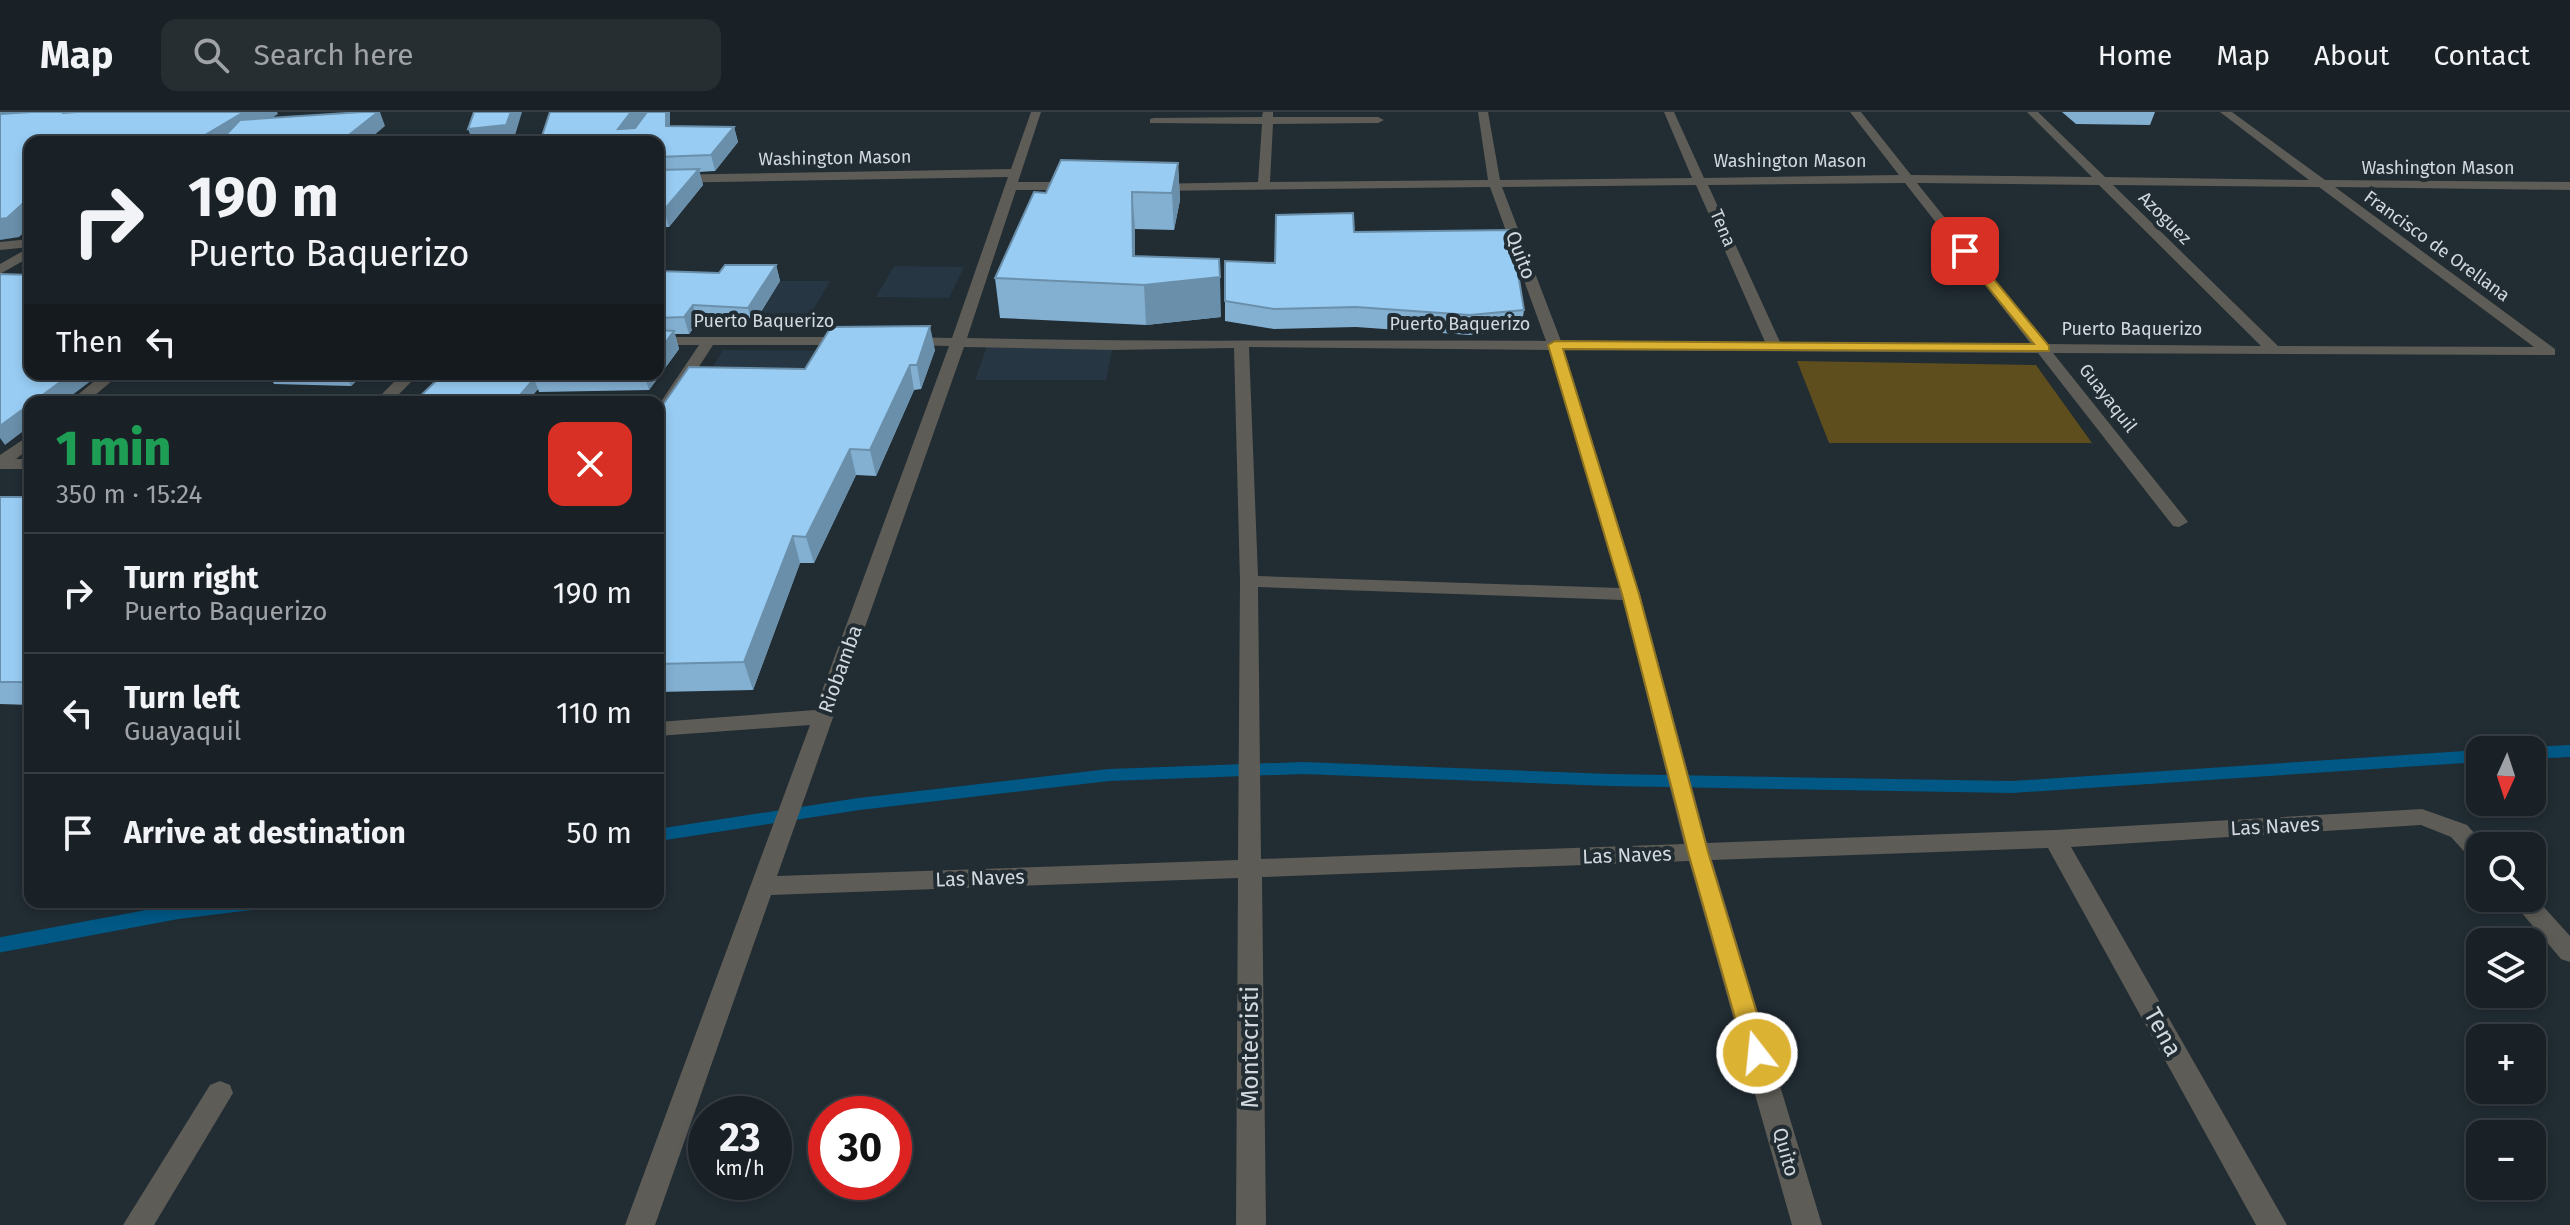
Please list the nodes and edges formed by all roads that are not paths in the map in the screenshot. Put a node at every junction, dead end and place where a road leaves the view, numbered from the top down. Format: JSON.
{"nodes":[{"id":1,"x":1036,"y":112,"type":"edge"},
{"id":2,"x":1483,"y":112,"type":"edge"},
{"id":3,"x":1669,"y":112,"type":"edge"},
{"id":4,"x":1855,"y":112,"type":"edge"},
{"id":5,"x":2032,"y":112,"type":"edge"},
{"id":6,"x":2225,"y":112,"type":"edge"},
{"id":7,"x":1268,"y":116,"type":"edge"},
{"id":8,"x":1378,"y":120,"type":"dead end"},
{"id":9,"x":1154,"y":121,"type":"dead end"},
{"id":10,"x":664,"y":179,"type":"edge"},
{"id":11,"x":1012,"y":179,"type":"junction"},
{"id":12,"x":1702,"y":179,"type":"junction"},
{"id":13,"x":1905,"y":179,"type":"junction"},
{"id":14,"x":1494,"y":182,"type":"junction"},
{"id":15,"x":2105,"y":184,"type":"junction"},
{"id":16,"x":2325,"y":185,"type":"junction"},
{"id":17,"x":1090,"y":186,"type":"edge"},
{"id":18,"x":2570,"y":186,"type":"edge"},
{"id":19,"x":1137,"y":187,"type":"edge"},
{"id":20,"x":1264,"y":187,"type":"junction"},
{"id":21,"x":24,"y":244,"type":"edge"},
{"id":22,"x":0,"y":246,"type":"edge"},
{"id":23,"x":24,"y":255,"type":"edge"},
{"id":24,"x":0,"y":270,"type":"edge"},
{"id":25,"x":664,"y":341,"type":"edge"},
{"id":26,"x":709,"y":341,"type":"junction"},
{"id":27,"x":865,"y":341,"type":"edge"},
{"id":28,"x":896,"y":341,"type":"edge"},
{"id":29,"x":958,"y":342,"type":"junction"},
{"id":30,"x":1241,"y":343,"type":"junction"},
{"id":31,"x":1555,"y":345,"type":"junction"},
{"id":32,"x":1774,"y":346,"type":"junction"},
{"id":33,"x":2045,"y":348,"type":"junction"},
{"id":34,"x":2273,"y":349,"type":"junction"},
{"id":35,"x":2550,"y":352,"type":"joint"},
{"id":36,"x":104,"y":380,"type":"edge"},
{"id":37,"x":405,"y":380,"type":"edge"},
{"id":38,"x":84,"y":396,"type":"edge"},
{"id":39,"x":388,"y":396,"type":"edge"},
{"id":40,"x":664,"y":409,"type":"edge"},
{"id":41,"x":24,"y":445,"type":"edge"},
{"id":42,"x":0,"y":464,"type":"edge"},
{"id":43,"x":24,"y":464,"type":"edge"},
{"id":44,"x":2179,"y":522,"type":"dead end"},
{"id":45,"x":1249,"y":581,"type":"junction"},
{"id":46,"x":1631,"y":594,"type":"junction"},
{"id":47,"x":823,"y":717,"type":"junction"},
{"id":48,"x":664,"y":729,"type":"edge"},
{"id":49,"x":2055,"y":839,"type":"junction"},
{"id":50,"x":2466,"y":839,"type":"edge"},
{"id":51,"x":1698,"y":852,"type":"junction"},
{"id":52,"x":1249,"y":869,"type":"junction"},
{"id":53,"x":762,"y":886,"type":"junction"},
{"id":54,"x":2534,"y":912,"type":"edge"},
{"id":55,"x":2570,"y":952,"type":"edge"},
{"id":56,"x":220,"y":1093,"type":"dead end"},
{"id":57,"x":138,"y":1225,"type":"edge"},
{"id":58,"x":640,"y":1225,"type":"edge"},
{"id":59,"x":1251,"y":1225,"type":"edge"},
{"id":60,"x":1807,"y":1225,"type":"edge"},
{"id":61,"x":2272,"y":1225,"type":"edge"}],
"edges":[{"from":1,"to":11,"type":"street","name":"Riobamba"},
{"from":2,"to":14,"type":"street","name":"Quito"},
{"from":3,"to":12,"type":"street","name":"Tena"},
{"from":4,"to":13,"type":"street","name":"Guayaquil"},
{"from":5,"to":15,"type":"street","name":"Azoguez"},
{"from":6,"to":16,"type":"street","name":"Francisco de Orellana"},
{"from":7,"to":8,"type":"street"},
{"from":7,"to":9,"type":"street"},
{"from":7,"to":20,"type":"street"},
{"from":10,"to":11,"type":"street","name":"Washington Mason"},
{"from":11,"to":17,"type":"street","name":"Washington Mason"},
{"from":11,"to":29,"type":"street","name":"Riobamba"},
{"from":12,"to":13,"type":"street","name":"Washington Mason"},
{"from":12,"to":14,"type":"street","name":"Washington Mason"},
{"from":12,"to":32,"type":"street","name":"Tena"},
{"from":13,"to":15,"type":"street","name":"Washington Mason"},
{"from":13,"to":33,"type":"street","name":"Guayaquil"},
{"from":14,"to":20,"type":"street","name":"Washington Mason"},
{"from":14,"to":31,"type":"street","name":"Quito"},
{"from":15,"to":16,"type":"street","name":"Washington Mason"},
{"from":15,"to":34,"type":"street","name":"Azoguez"},
{"from":16,"to":18,"type":"street","name":"Washington Mason"},
{"from":16,"to":35,"type":"street","name":"Francisco de Orellana"},
{"from":19,"to":20,"type":"street","name":"Washington Mason"},
{"from":21,"to":22,"type":"street"},
{"from":23,"to":24,"type":"street"},
{"from":25,"to":26,"type":"street","name":"Puerto Baquerizo"},
{"from":26,"to":27,"type":"street","name":"Puerto Baquerizo"},
{"from":26,"to":40,"type":"street"},
{"from":28,"to":29,"type":"street","name":"Puerto Baquerizo"},
{"from":29,"to":30,"type":"street","name":"Puerto Baquerizo"},
{"from":29,"to":47,"type":"street","name":"Riobamba"},
{"from":30,"to":31,"type":"street","name":"Puerto Baquerizo"},
{"from":30,"to":45,"type":"street"},
{"from":31,"to":32,"type":"street","name":"Puerto Baquerizo"},
{"from":31,"to":46,"type":"street","name":"Quito"},
{"from":32,"to":33,"type":"street","name":"Puerto Baquerizo"},
{"from":33,"to":34,"type":"street","name":"Puerto Baquerizo"},
{"from":33,"to":44,"type":"street","name":"Guayaquil"},
{"from":34,"to":35,"type":"street","name":"Puerto Baquerizo"},
{"from":36,"to":38,"type":"street"},
{"from":37,"to":39,"type":"street"},
{"from":41,"to":42,"type":"street"},
{"from":42,"to":43,"type":"street"},
{"from":45,"to":46,"type":"street"},
{"from":45,"to":52,"type":"street","name":"Montecristi"},
{"from":46,"to":51,"type":"street","name":"Quito"},
{"from":47,"to":48,"type":"street"},
{"from":47,"to":53,"type":"street","name":"Riobamba"},
{"from":49,"to":50,"type":"street","name":"Las Naves"},
{"from":49,"to":51,"type":"street","name":"Las Naves"},
{"from":49,"to":61,"type":"street","name":"Tena"},
{"from":51,"to":52,"type":"street","name":"Las Naves"},
{"from":51,"to":60,"type":"street","name":"Quito"},
{"from":52,"to":53,"type":"street","name":"Las Naves"},
{"from":52,"to":59,"type":"street","name":"Montecristi"},
{"from":53,"to":58,"type":"street","name":"Riobamba"},
{"from":54,"to":55,"type":"street"},
{"from":56,"to":57,"type":"street"}]}
